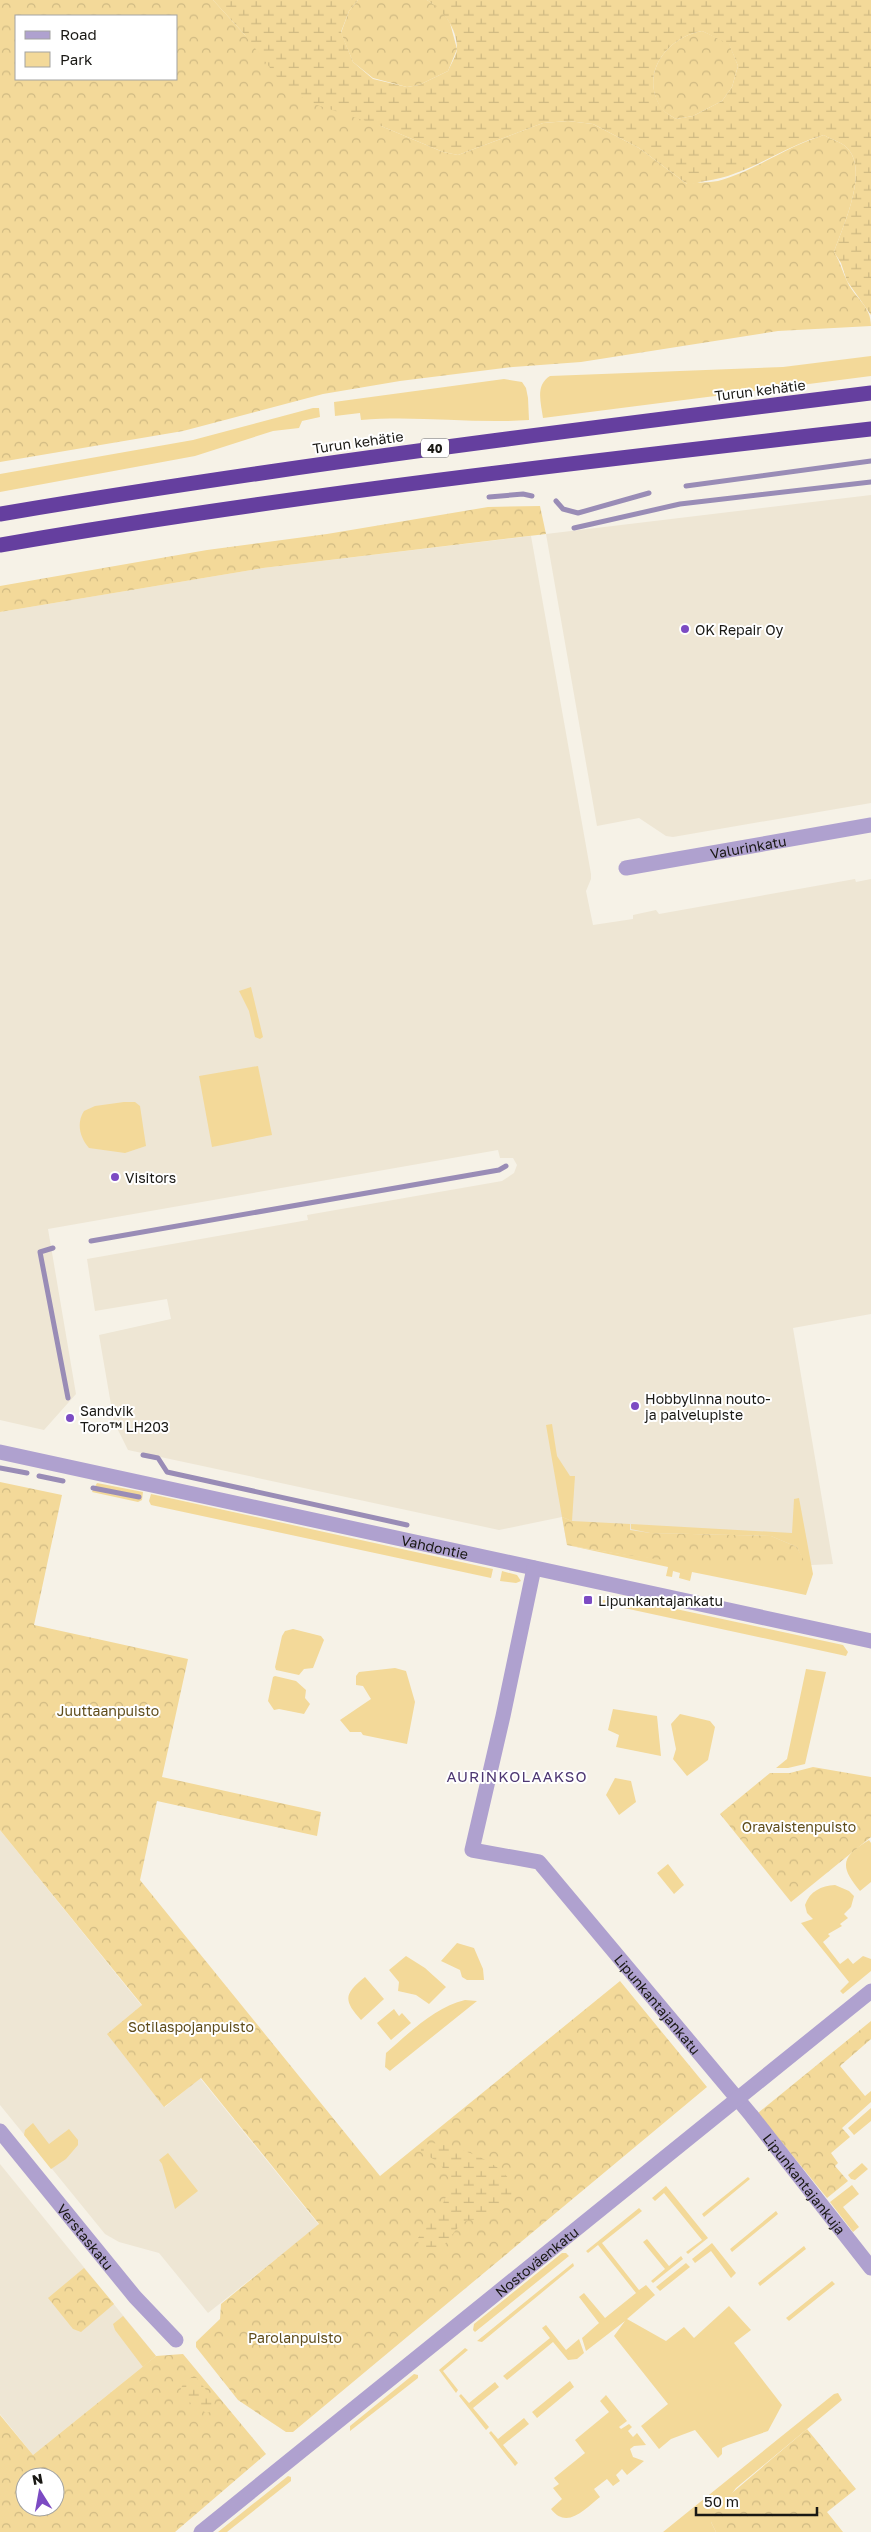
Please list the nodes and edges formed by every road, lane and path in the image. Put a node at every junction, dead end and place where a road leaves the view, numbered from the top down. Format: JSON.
{"nodes":[{"id":1,"x":871,"y":393,"type":"edge"},
{"id":2,"x":871,"y":428,"type":"edge"},
{"id":3,"x":0,"y":514,"type":"edge"},
{"id":4,"x":0,"y":545,"type":"edge"},
{"id":5,"x":871,"y":825,"type":"edge"},
{"id":6,"x":626,"y":868,"type":"dead end"},
{"id":7,"x":0,"y":1452,"type":"edge"},
{"id":8,"x":534,"y":1568,"type":"junction"},
{"id":9,"x":871,"y":1641,"type":"edge"},
{"id":10,"x":871,"y":1991,"type":"edge"},
{"id":11,"x":736,"y":2099,"type":"junction"},
{"id":12,"x":0,"y":2131,"type":"edge"},
{"id":13,"x":871,"y":2268,"type":"edge"},
{"id":14,"x":176,"y":2340,"type":"dead end"},
{"id":15,"x":201,"y":2532,"type":"edge"}],
"edges":[{"from":1,"to":3,"type":"highway","name":"Turun kehätie","number":"40"},
{"from":2,"to":4,"type":"highway"},
{"from":5,"to":6,"type":"street","name":"Valurinkatu"},
{"from":7,"to":8,"type":"street","name":"Vahdontie"},
{"from":8,"to":9,"type":"street","name":"Vahdontie"},
{"from":8,"to":11,"type":"street","name":"Lipunkantajankatu"},
{"from":10,"to":11,"type":"street","name":"Nostoväenkatu"},
{"from":11,"to":13,"type":"street","name":"Lipunkantajankuja"},
{"from":11,"to":15,"type":"street","name":"Nostoväenkatu"},
{"from":12,"to":14,"type":"street","name":"Verstaskatu"}]}
